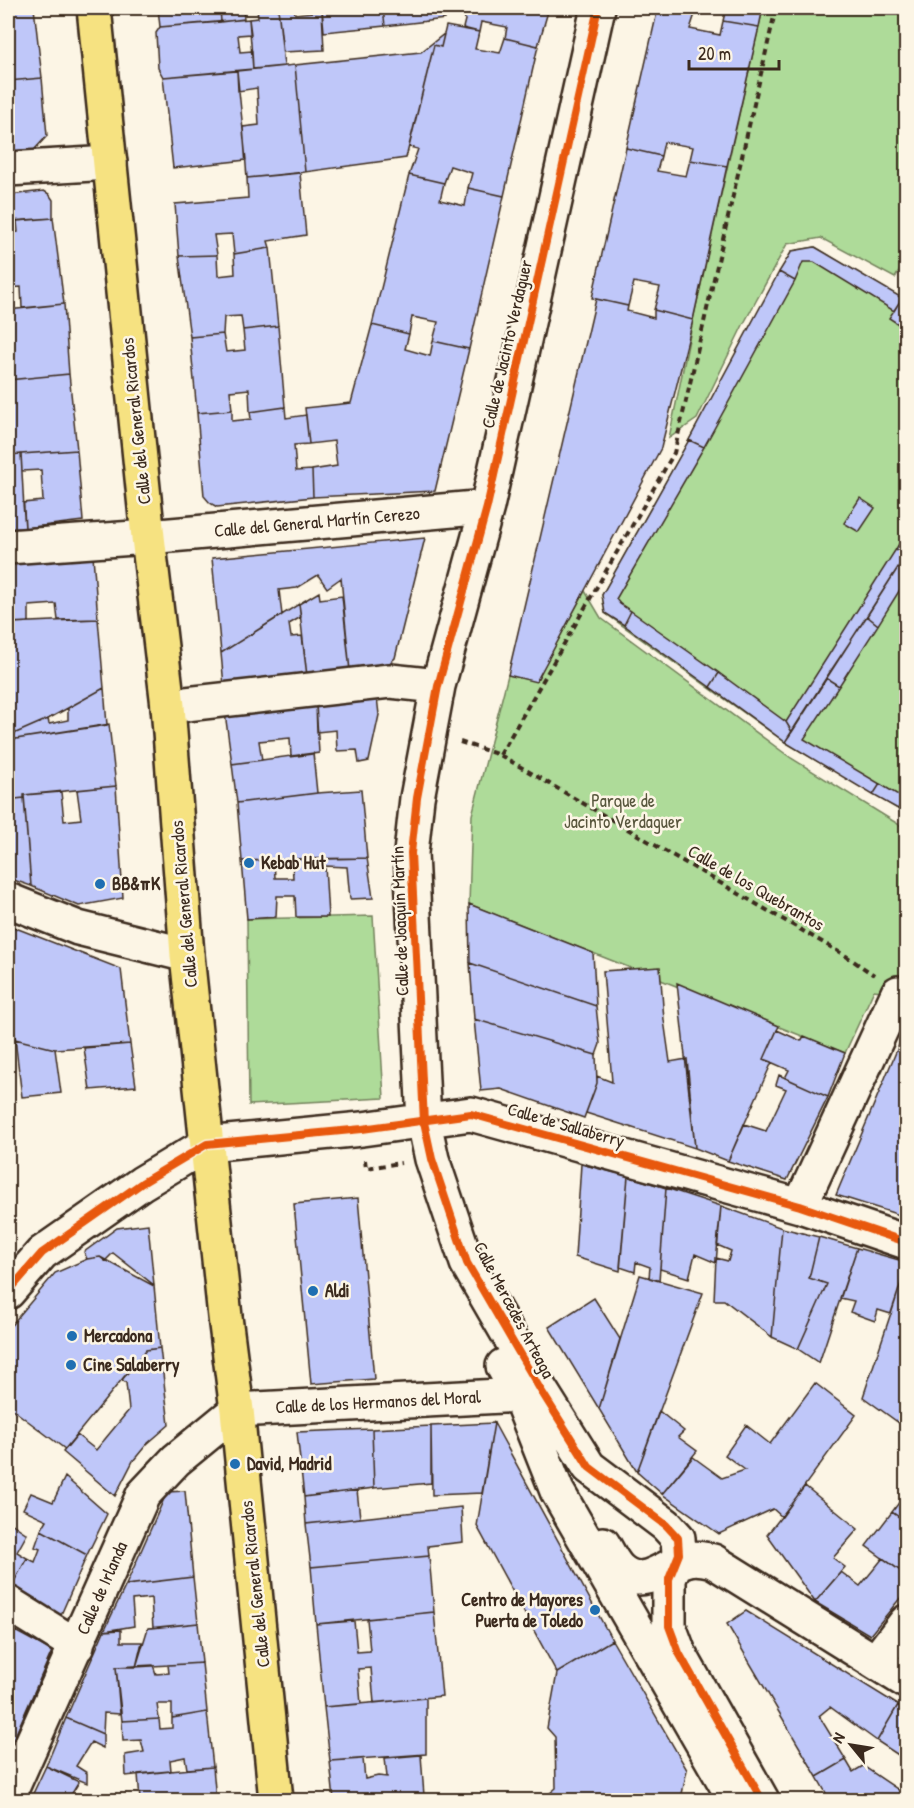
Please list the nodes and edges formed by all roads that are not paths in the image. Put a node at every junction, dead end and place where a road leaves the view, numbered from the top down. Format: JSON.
{"nodes":[{"id":1,"x":94,"y":8,"type":"edge"},
{"id":2,"x":598,"y":8,"type":"edge"},
{"id":3,"x":110,"y":163,"type":"junction"},
{"id":4,"x":8,"y":169,"type":"edge"},
{"id":5,"x":486,"y":507,"type":"junction"},
{"id":6,"x":148,"y":537,"type":"junction"},
{"id":7,"x":8,"y":547,"type":"edge"},
{"id":8,"x":438,"y":686,"type":"junction"},
{"id":9,"x":168,"y":706,"type":"junction"},
{"id":10,"x":8,"y":900,"type":"edge"},
{"id":11,"x":187,"y":955,"type":"junction"},
{"id":12,"x":893,"y":989,"type":"edge"},
{"id":13,"x":424,"y":1122,"type":"junction"},
{"id":14,"x":207,"y":1144,"type":"junction"},
{"id":15,"x":800,"y":1206,"type":"junction"},
{"id":16,"x":906,"y":1242,"type":"edge"},
{"id":17,"x":8,"y":1292,"type":"edge"},
{"id":18,"x":519,"y":1395,"type":"junction"},
{"id":19,"x":237,"y":1410,"type":"junction"},
{"id":20,"x":557,"y":1491,"type":"junction"},
{"id":21,"x":674,"y":1564,"type":"junction"},
{"id":22,"x":8,"y":1603,"type":"edge"},
{"id":23,"x":906,"y":1622,"type":"edge"},
{"id":24,"x":77,"y":1646,"type":"junction"},
{"id":25,"x":876,"y":1661,"type":"junction"},
{"id":26,"x":906,"y":1682,"type":"edge"},
{"id":27,"x":8,"y":1797,"type":"edge"},
{"id":28,"x":276,"y":1800,"type":"edge"},
{"id":29,"x":735,"y":1800,"type":"edge"},
{"id":30,"x":762,"y":1800,"type":"edge"}],
"edges":[{"from":1,"to":3,"type":"main road","name":"Calle del General Ricardos"},
{"from":2,"to":5,"type":"street","name":"Calle de Jacinto Verdaguer"},
{"from":3,"to":4,"type":"street"},
{"from":3,"to":6,"type":"main road","name":"Calle del General Ricardos"},
{"from":5,"to":6,"type":"street","name":"Calle del General Martín Cerezo"},
{"from":5,"to":8,"type":"street","name":"Calle de Jacinto Verdaguer"},
{"from":6,"to":7,"type":"street","name":"Calle del General Martín Cerezo"},
{"from":6,"to":9,"type":"main road","name":"Calle del General Ricardos"},
{"from":8,"to":9,"type":"street"},
{"from":8,"to":13,"type":"street","name":"Calle de Joaquín Martín"},
{"from":9,"to":11,"type":"main road","name":"Calle del General Ricardos"},
{"from":10,"to":11,"type":"street"},
{"from":11,"to":14,"type":"main road","name":"Calle del General Ricardos"},
{"from":12,"to":15,"type":"street"},
{"from":13,"to":14,"type":"street","name":"Calle de Sallaberry"},
{"from":13,"to":15,"type":"street","name":"Calle de Sallaberry"},
{"from":13,"to":18,"type":"street","name":"Calle Mercedes Arteaga"},
{"from":13,"to":21,"type":"street","name":"Calle Mercedes Arteaga"},
{"from":14,"to":17,"type":"street"},
{"from":14,"to":19,"type":"main road","name":"Calle del General Ricardos"},
{"from":15,"to":16,"type":"street","name":"Calle de Sallaberry"},
{"from":18,"to":19,"type":"street","name":"Calle de los Hermanos del Moral"},
{"from":18,"to":20,"type":"street","name":"Calle Mercedes Arteaga"},
{"from":19,"to":24,"type":"street","name":"Calle de Irlanda"},
{"from":19,"to":28,"type":"main road","name":"Calle del General Ricardos"},
{"from":20,"to":21,"type":"street"},
{"from":20,"to":29,"type":"street","name":"Calle Mercedes Arteaga"},
{"from":21,"to":25,"type":"street"},
{"from":21,"to":30,"type":"street"},
{"from":22,"to":24,"type":"street"},
{"from":23,"to":25,"type":"street"},
{"from":24,"to":27,"type":"street","name":"Calle de Irlanda"},
{"from":25,"to":26,"type":"street"}]}
